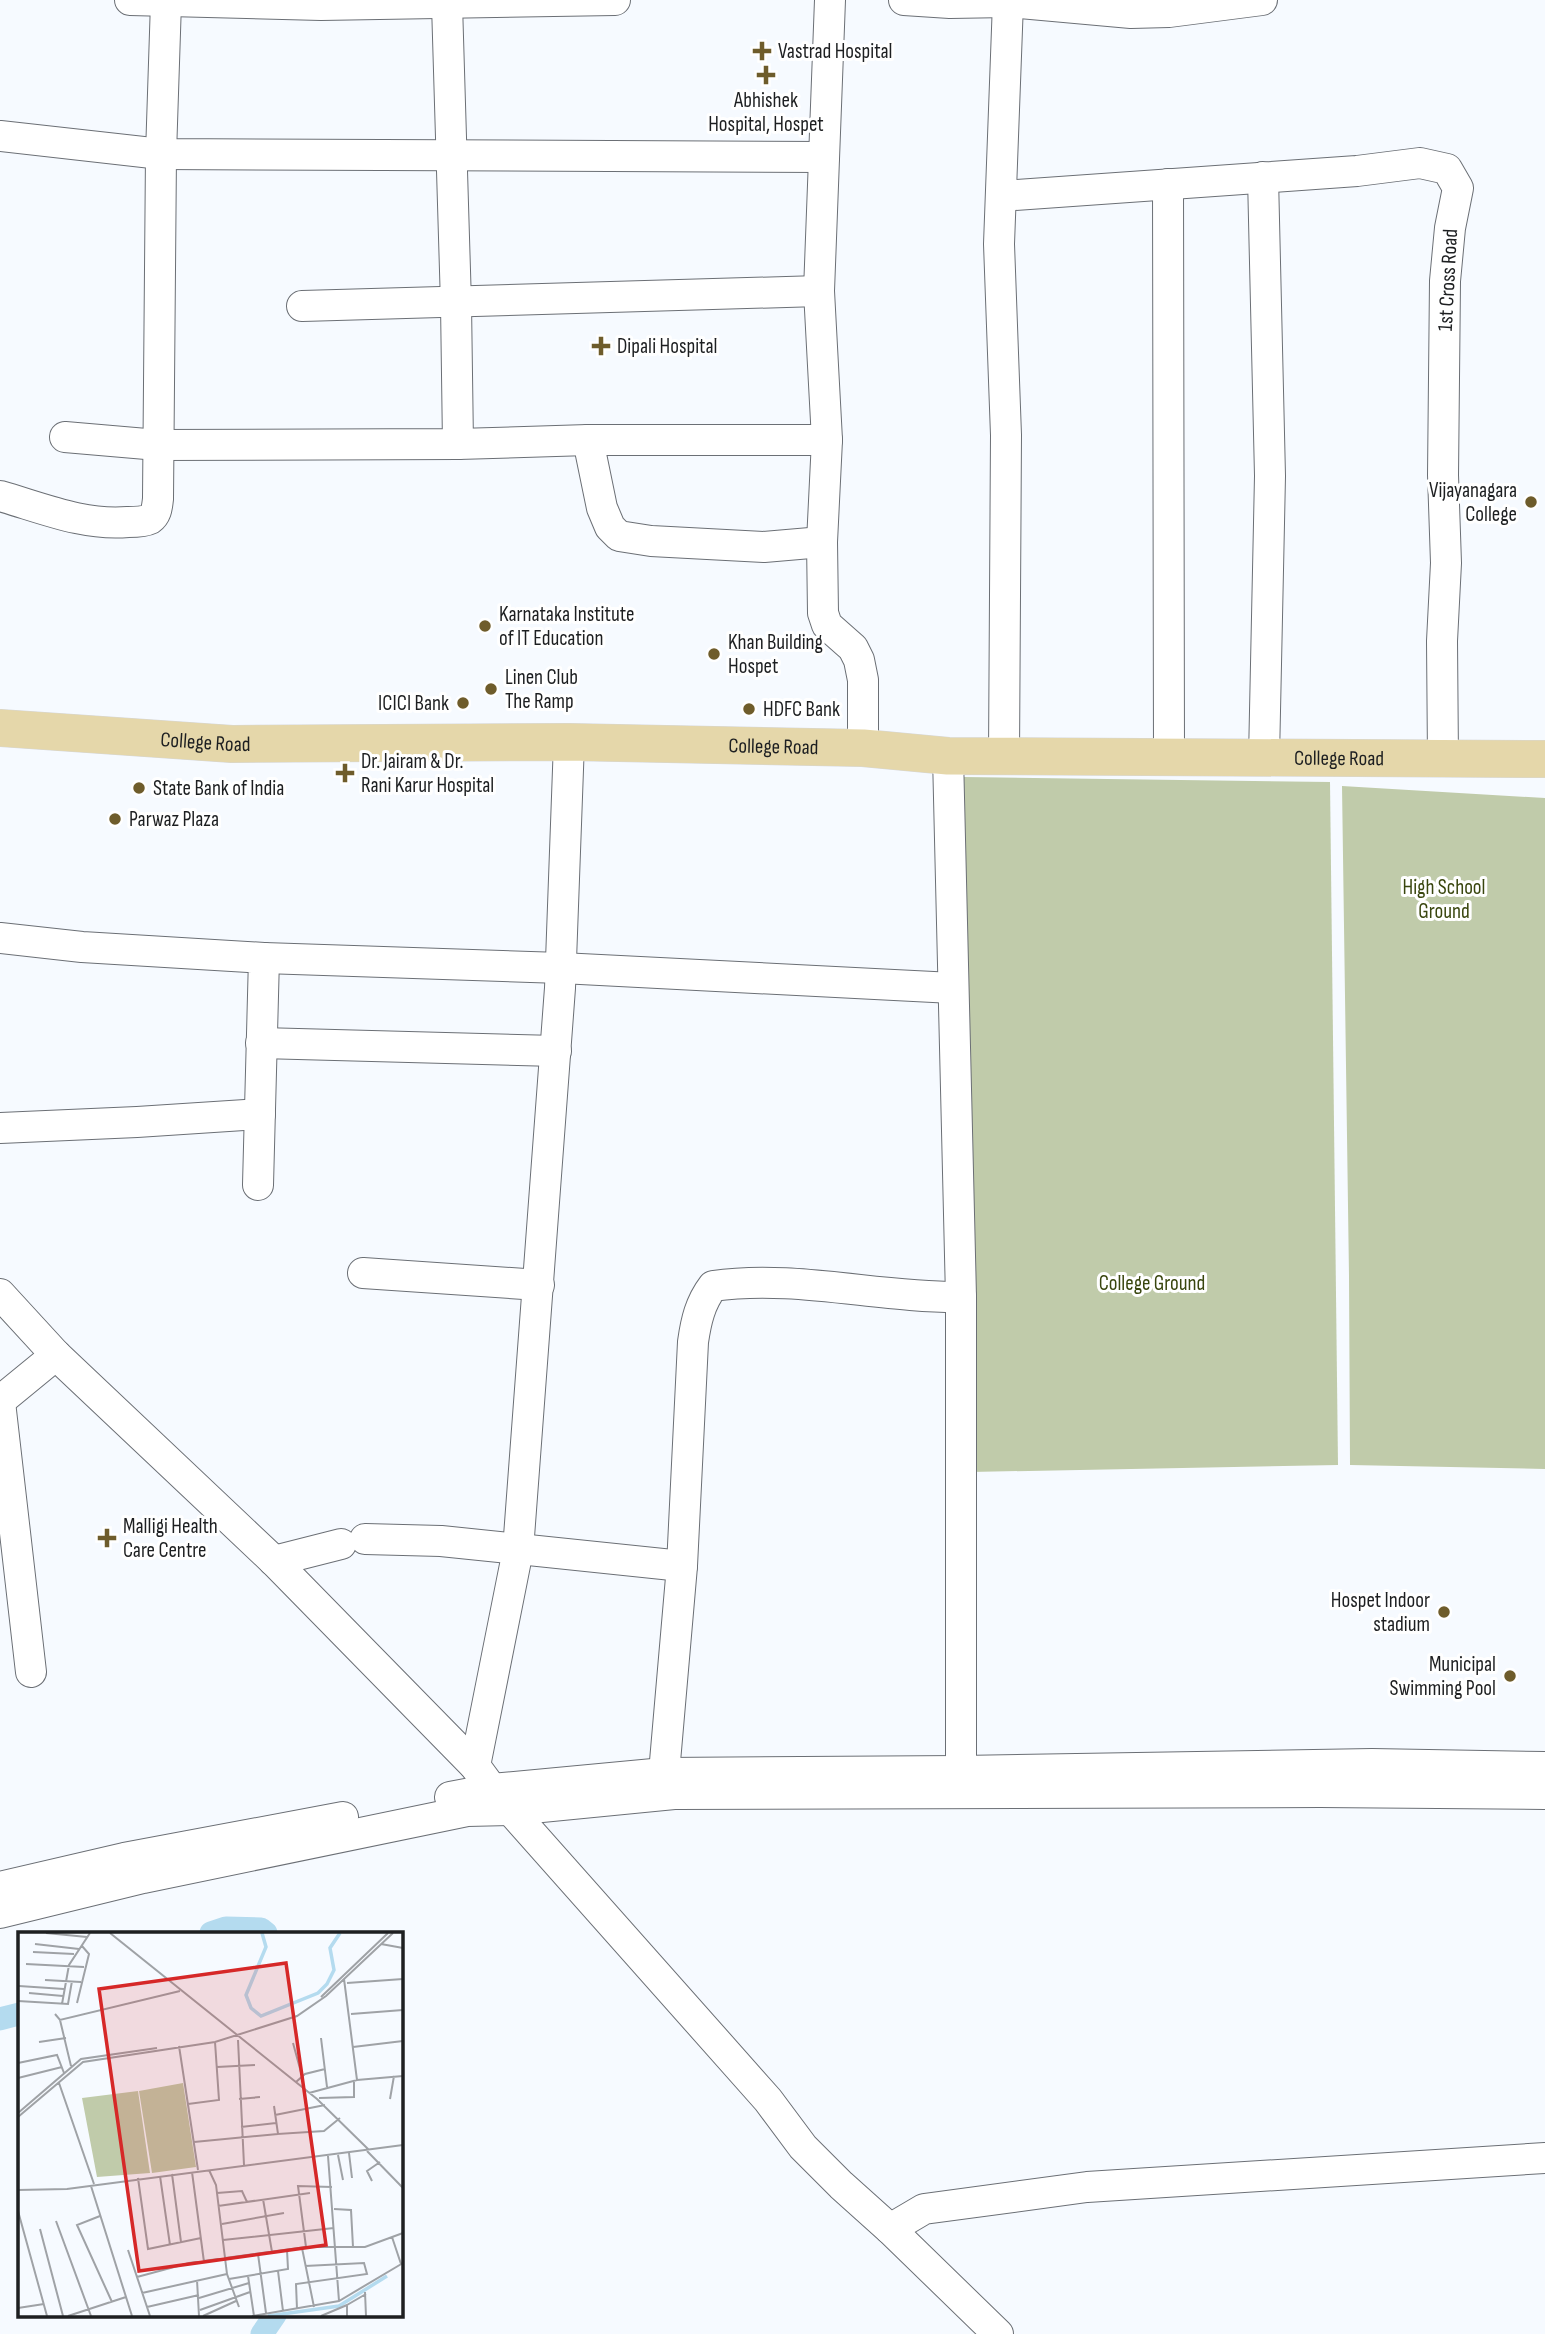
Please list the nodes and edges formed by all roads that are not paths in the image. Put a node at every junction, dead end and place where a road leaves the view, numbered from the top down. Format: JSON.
{"nodes":[{"id":1,"x":130,"y":0,"type":"edge"},
{"id":2,"x":615,"y":0,"type":"edge"},
{"id":3,"x":830,"y":0,"type":"edge"},
{"id":4,"x":904,"y":0,"type":"edge"},
{"id":5,"x":1262,"y":0,"type":"edge"},
{"id":6,"x":185,"y":1,"type":"edge"},
{"id":7,"x":562,"y":1,"type":"edge"},
{"id":8,"x":1008,"y":2,"type":"junction"},
{"id":9,"x":321,"y":3,"type":"edge"},
{"id":10,"x":447,"y":4,"type":"junction"},
{"id":11,"x":0,"y":136,"type":"edge"},
{"id":12,"x":161,"y":154,"type":"junction"},
{"id":13,"x":452,"y":154,"type":"junction"},
{"id":14,"x":824,"y":157,"type":"junction"},
{"id":15,"x":1263,"y":177,"type":"junction"},
{"id":16,"x":1168,"y":184,"type":"junction"},
{"id":17,"x":1001,"y":196,"type":"junction"},
{"id":18,"x":820,"y":292,"type":"junction"},
{"id":19,"x":456,"y":304,"type":"junction"},
{"id":20,"x":302,"y":306,"type":"dead end"},
{"id":21,"x":65,"y":437,"type":"dead end"},
{"id":22,"x":588,"y":440,"type":"junction"},
{"id":23,"x":827,"y":440,"type":"junction"},
{"id":24,"x":458,"y":444,"type":"junction"},
{"id":25,"x":158,"y":445,"type":"junction"},
{"id":26,"x":0,"y":496,"type":"edge"},
{"id":27,"x":822,"y":542,"type":"junction"},
{"id":28,"x":0,"y":727,"type":"edge"},
{"id":29,"x":569,"y":743,"type":"junction"},
{"id":30,"x":863,"y":748,"type":"junction"},
{"id":31,"x":1004,"y":755,"type":"junction"},
{"id":32,"x":948,"y":756,"type":"junction"},
{"id":33,"x":1170,"y":758,"type":"junction"},
{"id":34,"x":1264,"y":758,"type":"junction"},
{"id":35,"x":1545,"y":759,"type":"edge"},
{"id":36,"x":1443,"y":760,"type":"junction"},
{"id":37,"x":0,"y":938,"type":"edge"},
{"id":38,"x":264,"y":958,"type":"junction"},
{"id":39,"x":561,"y":968,"type":"junction"},
{"id":40,"x":953,"y":988,"type":"junction"},
{"id":41,"x":261,"y":1043,"type":"junction"},
{"id":42,"x":556,"y":1051,"type":"junction"},
{"id":43,"x":260,"y":1114,"type":"junction"},
{"id":44,"x":0,"y":1128,"type":"edge"},
{"id":45,"x":258,"y":1185,"type":"dead end"},
{"id":46,"x":363,"y":1273,"type":"dead end"},
{"id":47,"x":538,"y":1285,"type":"junction"},
{"id":48,"x":0,"y":1294,"type":"edge"},
{"id":49,"x":961,"y":1297,"type":"junction"},
{"id":50,"x":56,"y":1355,"type":"junction"},
{"id":51,"x":0,"y":1401,"type":"edge"},
{"id":52,"x":518,"y":1550,"type":"junction"},
{"id":53,"x":274,"y":1561,"type":"junction"},
{"id":54,"x":682,"y":1566,"type":"junction"},
{"id":55,"x":31,"y":1672,"type":"dead end"},
{"id":56,"x":1545,"y":1767,"type":"edge"},
{"id":57,"x":664,"y":1773,"type":"junction"},
{"id":58,"x":961,"y":1782,"type":"junction"},
{"id":59,"x":493,"y":1788,"type":"junction"},
{"id":60,"x":1545,"y":1794,"type":"edge"},
{"id":61,"x":0,"y":1887,"type":"edge"},
{"id":62,"x":0,"y":1913,"type":"edge"},
{"id":63,"x":1545,"y":2158,"type":"edge"},
{"id":64,"x":890,"y":2228,"type":"junction"},
{"id":65,"x":998,"y":2334,"type":"edge"}],
"edges":[{"from":1,"to":6,"type":"street"},
{"from":2,"to":7,"type":"street"},
{"from":3,"to":14,"type":"street"},
{"from":4,"to":8,"type":"street"},
{"from":5,"to":8,"type":"street"},
{"from":6,"to":9,"type":"street"},
{"from":6,"to":12,"type":"street"},
{"from":7,"to":10,"type":"street"},
{"from":8,"to":17,"type":"street"},
{"from":9,"to":10,"type":"street"},
{"from":10,"to":13,"type":"street"},
{"from":11,"to":12,"type":"street"},
{"from":12,"to":13,"type":"street"},
{"from":12,"to":25,"type":"street"},
{"from":13,"to":14,"type":"street"},
{"from":13,"to":19,"type":"street"},
{"from":14,"to":18,"type":"street"},
{"from":15,"to":16,"type":"street","name":"1st Cross Road"},
{"from":15,"to":34,"type":"street"},
{"from":15,"to":36,"type":"street","name":"1st Cross Road"},
{"from":16,"to":17,"type":"street","name":"1st Cross Road"},
{"from":16,"to":33,"type":"street"},
{"from":17,"to":31,"type":"street"},
{"from":18,"to":19,"type":"street"},
{"from":18,"to":23,"type":"street"},
{"from":19,"to":20,"type":"street"},
{"from":19,"to":24,"type":"street"},
{"from":21,"to":25,"type":"street"},
{"from":22,"to":23,"type":"street"},
{"from":22,"to":24,"type":"street"},
{"from":22,"to":27,"type":"street"},
{"from":23,"to":27,"type":"street"},
{"from":24,"to":25,"type":"street"},
{"from":25,"to":26,"type":"street"},
{"from":27,"to":30,"type":"street"},
{"from":28,"to":29,"type":"main road","name":"College Road"},
{"from":29,"to":30,"type":"main road","name":"College Road"},
{"from":29,"to":39,"type":"street"},
{"from":30,"to":32,"type":"main road","name":"College Road"},
{"from":31,"to":32,"type":"main road","name":"College Road"},
{"from":31,"to":33,"type":"main road","name":"College Road"},
{"from":32,"to":40,"type":"street"},
{"from":33,"to":34,"type":"main road","name":"College Road"},
{"from":34,"to":36,"type":"main road","name":"College Road"},
{"from":35,"to":36,"type":"main road","name":"College Road"},
{"from":37,"to":38,"type":"street"},
{"from":38,"to":39,"type":"street"},
{"from":38,"to":41,"type":"street"},
{"from":39,"to":40,"type":"street"},
{"from":39,"to":42,"type":"street"},
{"from":40,"to":49,"type":"street"},
{"from":41,"to":42,"type":"street"},
{"from":41,"to":43,"type":"street"},
{"from":42,"to":47,"type":"street"},
{"from":43,"to":44,"type":"street"},
{"from":43,"to":45,"type":"street"},
{"from":46,"to":47,"type":"street"},
{"from":47,"to":52,"type":"street"},
{"from":48,"to":50,"type":"street"},
{"from":49,"to":54,"type":"street"},
{"from":49,"to":58,"type":"street"},
{"from":50,"to":51,"type":"street"},
{"from":50,"to":53,"type":"street"},
{"from":51,"to":55,"type":"street"},
{"from":52,"to":53,"type":"street"},
{"from":52,"to":54,"type":"street"},
{"from":52,"to":59,"type":"street"},
{"from":53,"to":59,"type":"street"},
{"from":54,"to":57,"type":"street"},
{"from":56,"to":58,"type":"street"},
{"from":57,"to":58,"type":"street"},
{"from":57,"to":59,"type":"street"},
{"from":58,"to":59,"type":"street"},
{"from":58,"to":60,"type":"street"},
{"from":59,"to":61,"type":"street"},
{"from":59,"to":62,"type":"street"},
{"from":59,"to":64,"type":"street"},
{"from":63,"to":64,"type":"street"},
{"from":64,"to":65,"type":"street"}]}
